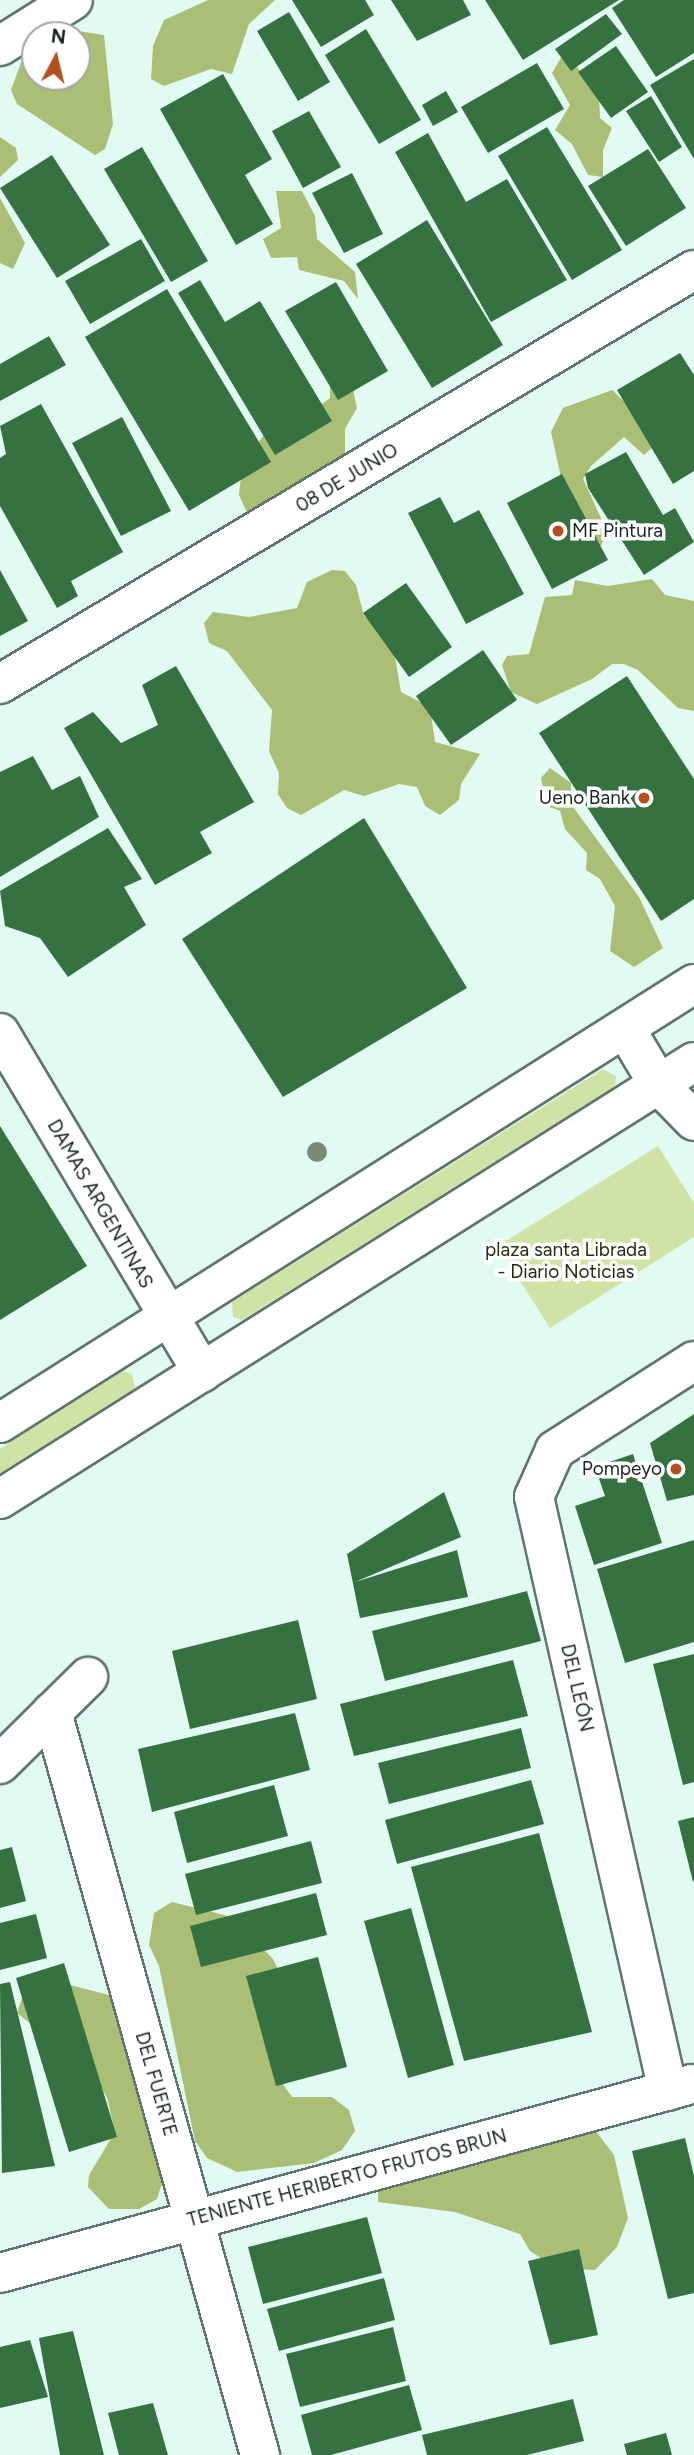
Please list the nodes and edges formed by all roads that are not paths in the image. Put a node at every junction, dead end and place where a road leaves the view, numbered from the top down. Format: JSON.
{"nodes":[{"id":1,"x":73,"y":0,"type":"edge"},
{"id":2,"x":0,"y":46,"type":"edge"},
{"id":3,"x":694,"y":270,"type":"edge"},
{"id":4,"x":0,"y":684,"type":"edge"},
{"id":5,"x":690,"y":997,"type":"edge"},
{"id":6,"x":625,"y":1028,"type":"junction"},
{"id":7,"x":0,"y":1033,"type":"edge"},
{"id":8,"x":694,"y":1062,"type":"edge"},
{"id":9,"x":659,"y":1084,"type":"junction"},
{"id":10,"x":694,"y":1121,"type":"edge"},
{"id":11,"x":166,"y":1318,"type":"junction"},
{"id":12,"x":694,"y":1360,"type":"edge"},
{"id":13,"x":202,"y":1372,"type":"junction"},
{"id":14,"x":0,"y":1423,"type":"edge"},
{"id":15,"x":0,"y":1499,"type":"edge"},
{"id":16,"x":88,"y":1677,"type":"dead end"},
{"id":17,"x":52,"y":1712,"type":"junction"},
{"id":18,"x":0,"y":1764,"type":"edge"},
{"id":19,"x":681,"y":2087,"type":"edge"},
{"id":20,"x":194,"y":2220,"type":"junction"},
{"id":21,"x":0,"y":2273,"type":"edge"},
{"id":22,"x":260,"y":2455,"type":"edge"}],
"edges":[{"from":1,"to":2,"type":"main road"},
{"from":3,"to":4,"type":"main road","name":"08 DE JUNIO"},
{"from":5,"to":6,"type":"main road"},
{"from":6,"to":9,"type":"main road"},
{"from":6,"to":11,"type":"main road"},
{"from":7,"to":11,"type":"main road","name":"DAMAS ARGENTINAS"},
{"from":8,"to":9,"type":"main road"},
{"from":9,"to":10,"type":"main road"},
{"from":9,"to":13,"type":"main road"},
{"from":11,"to":13,"type":"main road","name":"DAMAS ARGENTINAS"},
{"from":11,"to":14,"type":"main road"},
{"from":12,"to":19,"type":"main road","name":"DEL LEÓN"},
{"from":13,"to":15,"type":"main road"},
{"from":16,"to":17,"type":"main road"},
{"from":17,"to":18,"type":"main road"},
{"from":17,"to":20,"type":"main road","name":"DEL FUERTE"},
{"from":19,"to":20,"type":"main road","name":"TENIENTE HERIBERTO FRUTOS BRUN"},
{"from":20,"to":21,"type":"main road","name":"TENIENTE HERIBERTO FRUTOS BRUN"},
{"from":20,"to":22,"type":"main road","name":"DEL FUERTE"}]}
